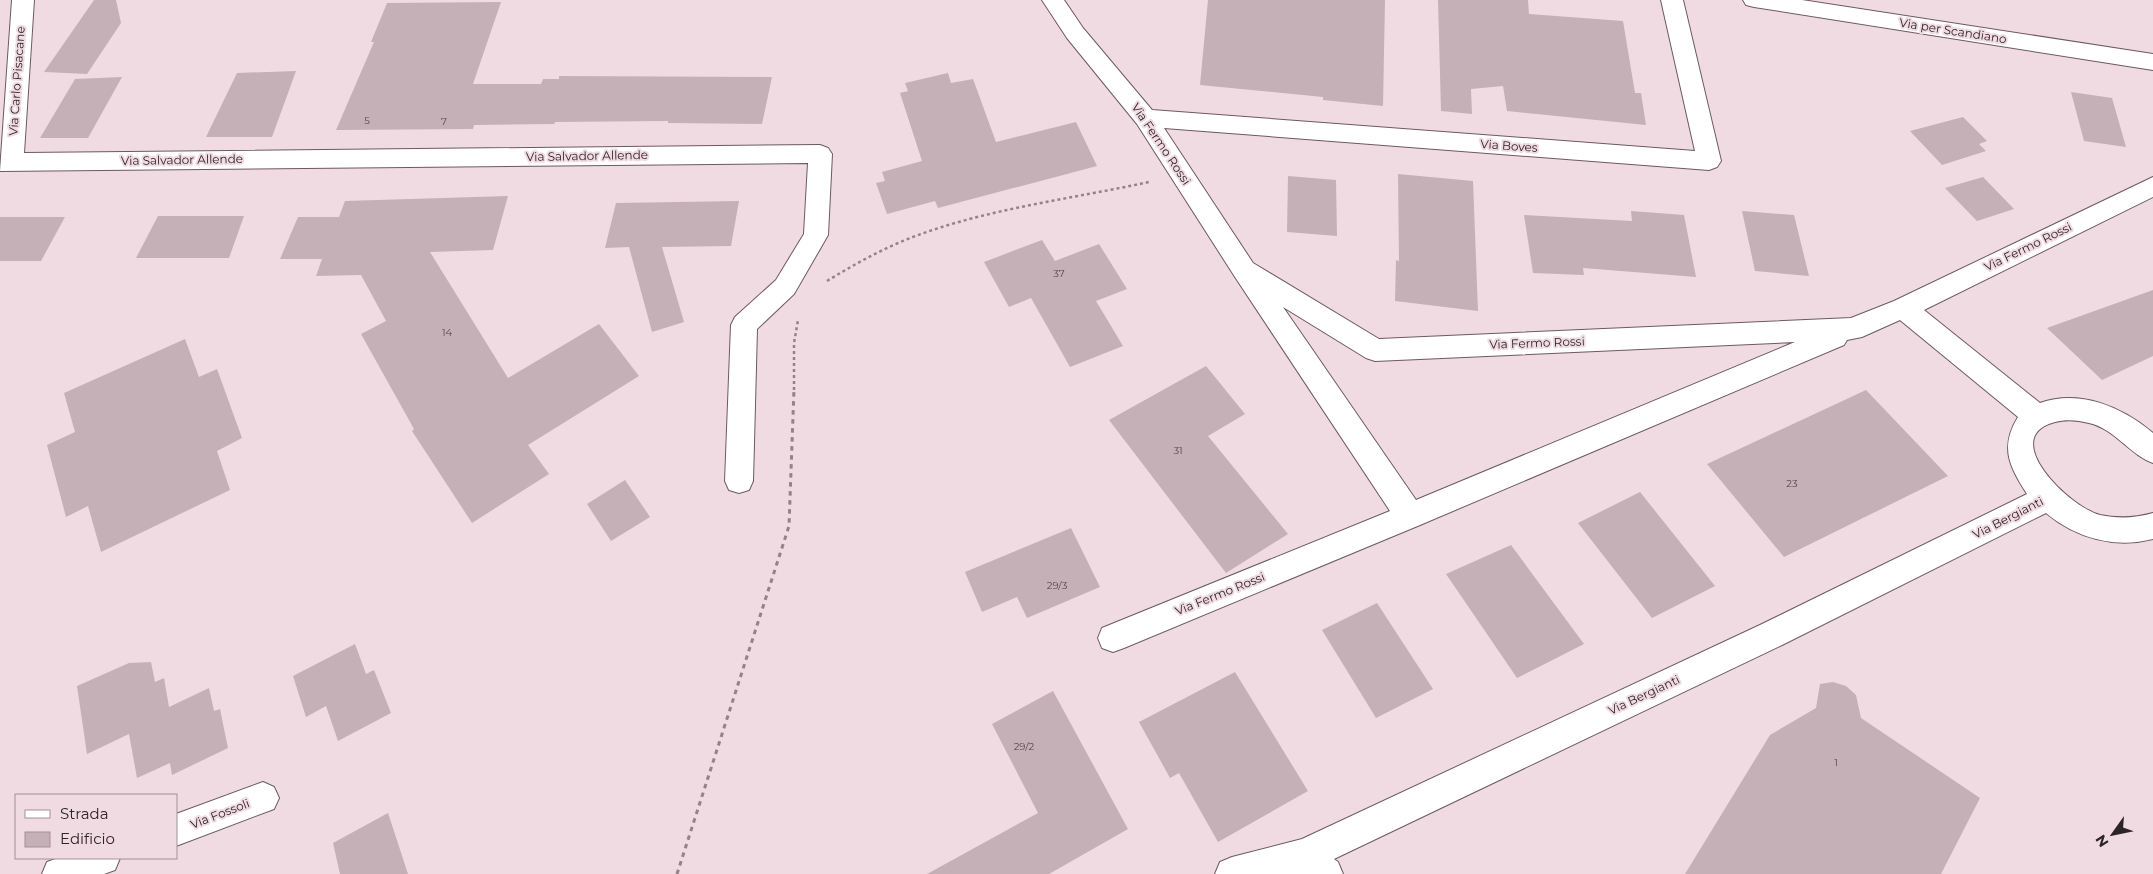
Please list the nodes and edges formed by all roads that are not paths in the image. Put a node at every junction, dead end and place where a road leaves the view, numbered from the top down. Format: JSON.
{"nodes":[{"id":1,"x":23,"y":0,"type":"edge"},
{"id":2,"x":1052,"y":0,"type":"edge"},
{"id":3,"x":1672,"y":0,"type":"edge"},
{"id":4,"x":1754,"y":0,"type":"edge"},
{"id":5,"x":2153,"y":62,"type":"edge"},
{"id":6,"x":1146,"y":118,"type":"junction"},
{"id":7,"x":6,"y":162,"type":"edge"},
{"id":8,"x":2153,"y":186,"type":"edge"},
{"id":9,"x":1244,"y":270,"type":"junction"},
{"id":10,"x":1903,"y":308,"type":"junction"},
{"id":11,"x":1853,"y":329,"type":"junction"},
{"id":12,"x":2036,"y":416,"type":"junction"},
{"id":13,"x":2150,"y":442,"type":"edge"},
{"id":14,"x":739,"y":481,"type":"dead end"},
{"id":15,"x":2048,"y":498,"type":"junction"},
{"id":16,"x":1410,"y":516,"type":"junction"},
{"id":17,"x":2153,"y":526,"type":"edge"},
{"id":18,"x":1113,"y":638,"type":"dead end"},
{"id":19,"x":263,"y":798,"type":"dead end"},
{"id":20,"x":178,"y":829,"type":"edge"},
{"id":21,"x":99,"y":859,"type":"edge"},
{"id":22,"x":1316,"y":864,"type":"edge"},
{"id":23,"x":59,"y":874,"type":"edge"},
{"id":24,"x":1232,"y":874,"type":"edge"}],
"edges":[{"from":1,"to":7,"type":"street","name":"Via Carlo Pisacane"},
{"from":2,"to":6,"type":"street","name":"Via Fermo Rossi"},
{"from":3,"to":6,"type":"street","name":"Via Boves"},
{"from":4,"to":5,"type":"street","name":"Via per Scandiano"},
{"from":6,"to":9,"type":"street","name":"Via Fermo Rossi"},
{"from":7,"to":14,"type":"street","name":"Via Salvador Allende"},
{"from":8,"to":10,"type":"street","name":"Via Fermo Rossi"},
{"from":9,"to":11,"type":"street","name":"Via Fermo Rossi"},
{"from":9,"to":16,"type":"street","name":"Via Fermo Rossi"},
{"from":10,"to":11,"type":"street","name":"Via Fermo Rossi"},
{"from":10,"to":12,"type":"street"},
{"from":11,"to":16,"type":"street","name":"Via Fermo Rossi"},
{"from":12,"to":13,"type":"street"},
{"from":12,"to":15,"type":"street","name":"Via Bergianti"},
{"from":15,"to":17,"type":"street","name":"Via Bergianti"},
{"from":15,"to":22,"type":"street","name":"Via Bergianti"},
{"from":16,"to":18,"type":"street","name":"Via Fermo Rossi"},
{"from":19,"to":20,"type":"street","name":"Via Fossoli"},
{"from":21,"to":23,"type":"street"},
{"from":22,"to":24,"type":"street","name":"Via Bergianti"}]}
